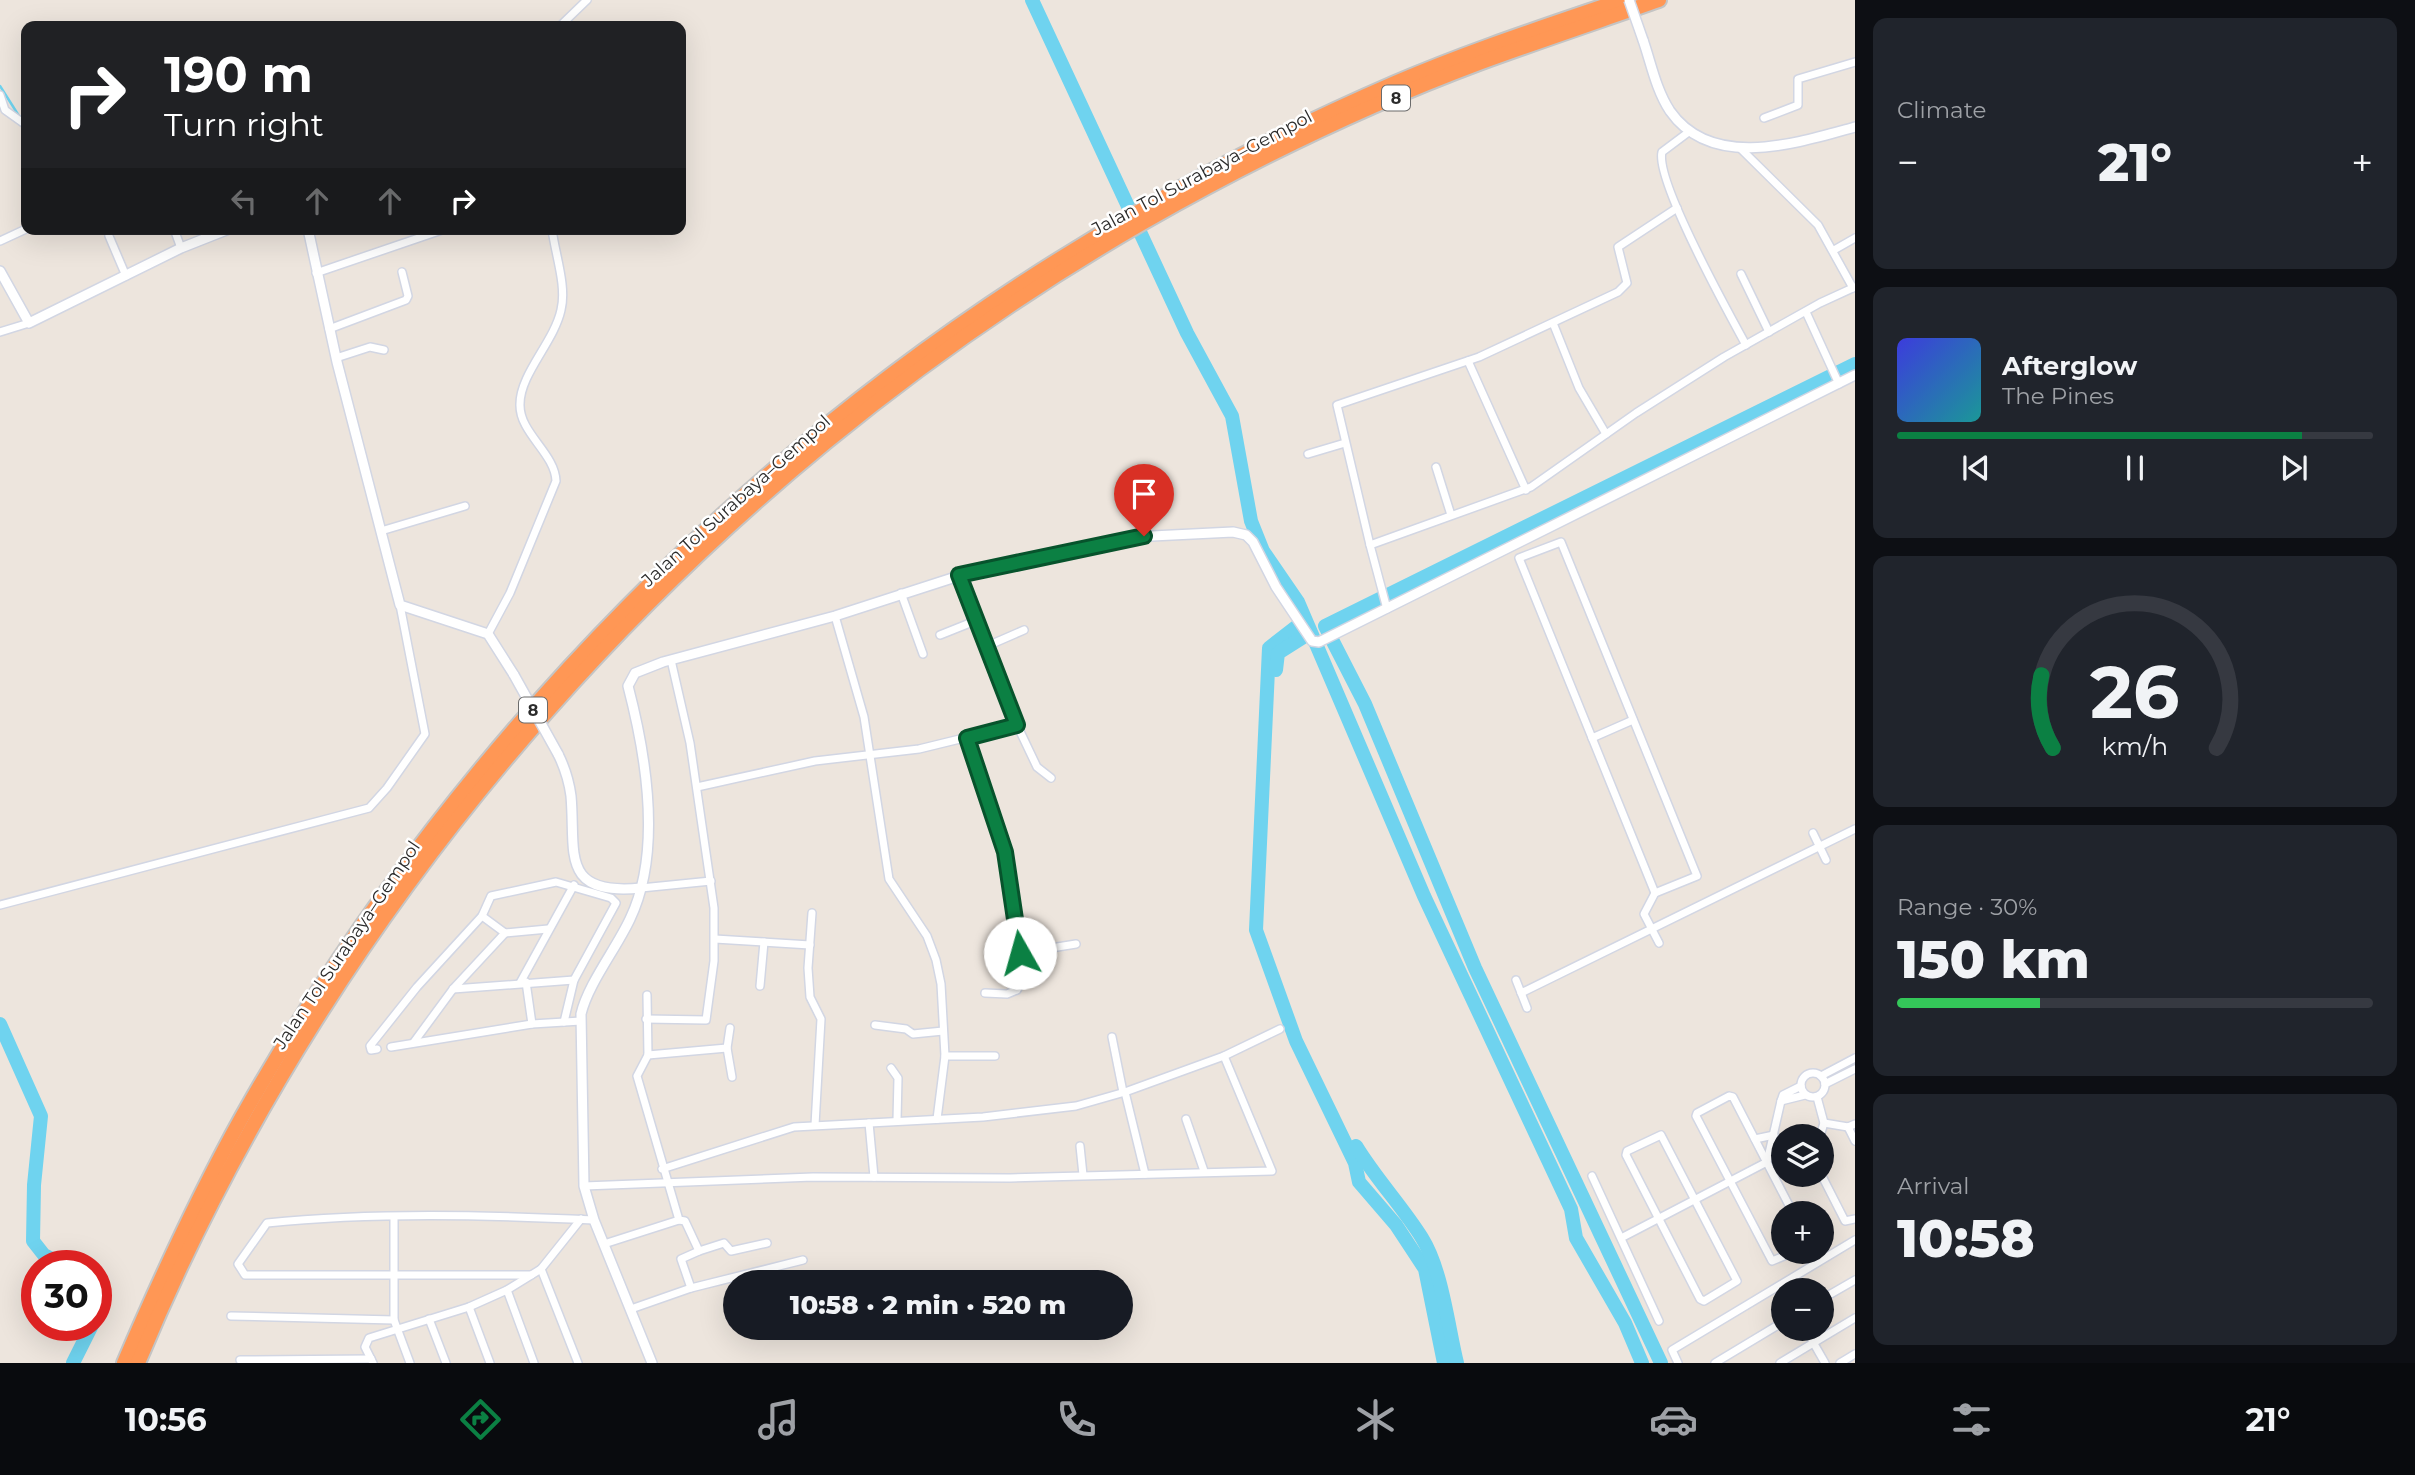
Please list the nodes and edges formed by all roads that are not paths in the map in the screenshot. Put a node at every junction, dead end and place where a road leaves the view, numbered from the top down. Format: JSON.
{"nodes":[{"id":1,"x":587,"y":0,"type":"edge"},
{"id":2,"x":1622,"y":0,"type":"edge"},
{"id":3,"x":1629,"y":0,"type":"edge"},
{"id":4,"x":1659,"y":0,"type":"edge"},
{"id":5,"x":565,"y":21,"type":"edge"},
{"id":6,"x":1855,"y":62,"type":"edge"},
{"id":7,"x":0,"y":95,"type":"edge"},
{"id":8,"x":1764,"y":118,"type":"dead end"},
{"id":9,"x":21,"y":121,"type":"edge"},
{"id":10,"x":1855,"y":127,"type":"edge"},
{"id":11,"x":1690,"y":131,"type":"junction"},
{"id":12,"x":1740,"y":148,"type":"junction"},
{"id":13,"x":1677,"y":208,"type":"junction"},
{"id":14,"x":1135,"y":220,"type":"junction"},
{"id":15,"x":21,"y":231,"type":"edge"},
{"id":16,"x":176,"y":235,"type":"edge"},
{"id":17,"x":204,"y":235,"type":"edge"},
{"id":18,"x":310,"y":235,"type":"edge"},
{"id":19,"x":427,"y":235,"type":"edge"},
{"id":20,"x":553,"y":235,"type":"edge"},
{"id":21,"x":109,"y":236,"type":"dead end"},
{"id":22,"x":1855,"y":238,"type":"edge"},
{"id":23,"x":0,"y":241,"type":"edge"},
{"id":24,"x":181,"y":248,"type":"junction"},
{"id":25,"x":1834,"y":250,"type":"junction"},
{"id":26,"x":0,"y":271,"type":"edge"},
{"id":27,"x":320,"y":271,"type":"junction"},
{"id":28,"x":402,"y":272,"type":"dead end"},
{"id":29,"x":1741,"y":274,"type":"dead end"},
{"id":30,"x":126,"y":276,"type":"junction"},
{"id":31,"x":1854,"y":288,"type":"edge"},
{"id":32,"x":1805,"y":312,"type":"junction"},
{"id":33,"x":29,"y":323,"type":"junction"},
{"id":34,"x":1553,"y":323,"type":"junction"},
{"id":35,"x":329,"y":329,"type":"junction"},
{"id":36,"x":0,"y":332,"type":"edge"},
{"id":37,"x":1769,"y":332,"type":"junction"},
{"id":38,"x":1746,"y":345,"type":"junction"},
{"id":39,"x":384,"y":349,"type":"dead end"},
{"id":40,"x":341,"y":356,"type":"junction"},
{"id":41,"x":1468,"y":361,"type":"junction"},
{"id":42,"x":1855,"y":376,"type":"edge"},
{"id":43,"x":1838,"y":383,"type":"junction"},
{"id":44,"x":1606,"y":434,"type":"junction"},
{"id":45,"x":1345,"y":443,"type":"junction"},
{"id":46,"x":1308,"y":454,"type":"dead end"},
{"id":47,"x":1436,"y":467,"type":"dead end"},
{"id":48,"x":1526,"y":490,"type":"junction"},
{"id":49,"x":465,"y":506,"type":"dead end"},
{"id":50,"x":1451,"y":515,"type":"junction"},
{"id":51,"x":386,"y":529,"type":"junction"},
{"id":52,"x":1370,"y":545,"type":"junction"},
{"id":53,"x":959,"y":575,"type":"junction"},
{"id":54,"x":901,"y":593,"type":"junction"},
{"id":55,"x":400,"y":605,"type":"junction"},
{"id":56,"x":1386,"y":607,"type":"junction"},
{"id":57,"x":835,"y":616,"type":"junction"},
{"id":58,"x":975,"y":621,"type":"junction"},
{"id":59,"x":1024,"y":630,"type":"dead end"},
{"id":60,"x":488,"y":634,"type":"junction"},
{"id":61,"x":940,"y":635,"type":"dead end"},
{"id":62,"x":985,"y":647,"type":"junction"},
{"id":63,"x":923,"y":654,"type":"dead end"},
{"id":64,"x":671,"y":660,"type":"junction"},
{"id":65,"x":1633,"y":720,"type":"junction"},
{"id":66,"x":1017,"y":725,"type":"junction"},
{"id":67,"x":967,"y":738,"type":"junction"},
{"id":68,"x":1592,"y":738,"type":"junction"},
{"id":69,"x":871,"y":755,"type":"junction"},
{"id":70,"x":1051,"y":778,"type":"dead end"},
{"id":71,"x":697,"y":787,"type":"junction"},
{"id":72,"x":1855,"y":829,"type":"edge"},
{"id":73,"x":1813,"y":833,"type":"dead end"},
{"id":74,"x":1819,"y":846,"type":"junction"},
{"id":75,"x":1826,"y":860,"type":"dead end"},
{"id":76,"x":711,"y":881,"type":"junction"},
{"id":77,"x":574,"y":886,"type":"junction"},
{"id":78,"x":641,"y":888,"type":"junction"},
{"id":79,"x":1656,"y":893,"type":"junction"},
{"id":80,"x":0,"y":905,"type":"edge"},
{"id":81,"x":812,"y":913,"type":"dead end"},
{"id":82,"x":482,"y":916,"type":"junction"},
{"id":83,"x":548,"y":929,"type":"junction"},
{"id":84,"x":1652,"y":929,"type":"junction"},
{"id":85,"x":505,"y":933,"type":"junction"},
{"id":86,"x":715,"y":939,"type":"junction"},
{"id":87,"x":764,"y":942,"type":"junction"},
{"id":88,"x":1659,"y":943,"type":"dead end"},
{"id":89,"x":1076,"y":944,"type":"dead end"},
{"id":90,"x":810,"y":945,"type":"junction"},
{"id":91,"x":1020,"y":953,"type":"junction"},
{"id":92,"x":573,"y":980,"type":"junction"},
{"id":93,"x":1516,"y":980,"type":"dead end"},
{"id":94,"x":523,"y":982,"type":"junction"},
{"id":95,"x":760,"y":986,"type":"dead end"},
{"id":96,"x":453,"y":989,"type":"junction"},
{"id":97,"x":985,"y":993,"type":"dead end"},
{"id":98,"x":1521,"y":993,"type":"junction"},
{"id":99,"x":648,"y":995,"type":"dead end"},
{"id":100,"x":1527,"y":1008,"type":"dead end"},
{"id":101,"x":646,"y":1019,"type":"junction"},
{"id":102,"x":581,"y":1021,"type":"junction"},
{"id":103,"x":564,"y":1022,"type":"junction"},
{"id":104,"x":532,"y":1024,"type":"junction"},
{"id":105,"x":875,"y":1025,"type":"dead end"},
{"id":106,"x":730,"y":1028,"type":"dead end"},
{"id":107,"x":1280,"y":1029,"type":"dead end"},
{"id":108,"x":943,"y":1031,"type":"junction"},
{"id":109,"x":1112,"y":1037,"type":"dead end"},
{"id":110,"x":414,"y":1042,"type":"junction"},
{"id":111,"x":391,"y":1047,"type":"dead end"},
{"id":112,"x":727,"y":1048,"type":"junction"},
{"id":113,"x":377,"y":1049,"type":"dead end"},
{"id":114,"x":648,"y":1055,"type":"junction"},
{"id":115,"x":944,"y":1056,"type":"junction"},
{"id":116,"x":995,"y":1056,"type":"dead end"},
{"id":117,"x":1224,"y":1056,"type":"junction"},
{"id":118,"x":1855,"y":1058,"type":"edge"},
{"id":119,"x":891,"y":1068,"type":"dead end"},
{"id":120,"x":1855,"y":1069,"type":"edge"},
{"id":121,"x":1821,"y":1076,"type":"junction"},
{"id":122,"x":732,"y":1077,"type":"dead end"},
{"id":123,"x":1825,"y":1084,"type":"junction"},
{"id":124,"x":1801,"y":1086,"type":"junction"},
{"id":125,"x":1124,"y":1092,"type":"junction"},
{"id":126,"x":1805,"y":1095,"type":"junction"},
{"id":127,"x":1817,"y":1097,"type":"junction"},
{"id":128,"x":1781,"y":1101,"type":"junction"},
{"id":129,"x":937,"y":1119,"type":"junction"},
{"id":130,"x":1186,"y":1119,"type":"dead end"},
{"id":131,"x":897,"y":1120,"type":"junction"},
{"id":132,"x":1825,"y":1122,"type":"joint"},
{"id":133,"x":869,"y":1123,"type":"junction"},
{"id":134,"x":1776,"y":1124,"type":"edge"},
{"id":135,"x":815,"y":1125,"type":"junction"},
{"id":136,"x":1851,"y":1125,"type":"edge"},
{"id":137,"x":1771,"y":1136,"type":"edge"},
{"id":138,"x":1755,"y":1139,"type":"junction"},
{"id":139,"x":1855,"y":1141,"type":"edge"},
{"id":140,"x":1080,"y":1146,"type":"dead end"},
{"id":141,"x":1771,"y":1147,"type":"edge"},
{"id":142,"x":1767,"y":1162,"type":"junction"},
{"id":143,"x":662,"y":1169,"type":"junction"},
{"id":144,"x":1204,"y":1171,"type":"junction"},
{"id":145,"x":1145,"y":1174,"type":"junction"},
{"id":146,"x":1083,"y":1175,"type":"junction"},
{"id":147,"x":1592,"y":1176,"type":"dead end"},
{"id":148,"x":874,"y":1178,"type":"junction"},
{"id":149,"x":1730,"y":1181,"type":"junction"},
{"id":150,"x":667,"y":1182,"type":"junction"},
{"id":151,"x":584,"y":1186,"type":"junction"},
{"id":152,"x":1828,"y":1187,"type":"edge"},
{"id":153,"x":1696,"y":1200,"type":"junction"},
{"id":154,"x":1787,"y":1201,"type":"edge"},
{"id":155,"x":394,"y":1218,"type":"junction"},
{"id":156,"x":581,"y":1219,"type":"junction"},
{"id":157,"x":1659,"y":1219,"type":"junction"},
{"id":158,"x":1855,"y":1219,"type":"edge"},
{"id":159,"x":594,"y":1220,"type":"junction"},
{"id":160,"x":679,"y":1220,"type":"junction"},
{"id":161,"x":1623,"y":1237,"type":"junction"},
{"id":162,"x":1855,"y":1240,"type":"edge"},
{"id":163,"x":767,"y":1242,"type":"dead end"},
{"id":164,"x":604,"y":1244,"type":"junction"},
{"id":165,"x":699,"y":1251,"type":"junction"},
{"id":166,"x":1771,"y":1259,"type":"edge"},
{"id":167,"x":803,"y":1260,"type":"dead end"},
{"id":168,"x":541,"y":1269,"type":"junction"},
{"id":169,"x":396,"y":1274,"type":"junction"},
{"id":170,"x":531,"y":1275,"type":"junction"},
{"id":171,"x":1798,"y":1278,"type":"edge"},
{"id":172,"x":1855,"y":1280,"type":"edge"},
{"id":173,"x":691,"y":1288,"type":"junction"},
{"id":174,"x":507,"y":1290,"type":"junction"},
{"id":175,"x":1834,"y":1292,"type":"edge"},
{"id":176,"x":1771,"y":1295,"type":"edge"},
{"id":177,"x":469,"y":1307,"type":"junction"},
{"id":178,"x":631,"y":1309,"type":"junction"},
{"id":179,"x":231,"y":1316,"type":"dead end"},
{"id":180,"x":1855,"y":1318,"type":"edge"},
{"id":181,"x":429,"y":1319,"type":"junction"},
{"id":182,"x":1660,"y":1321,"type":"dead end"},
{"id":183,"x":396,"y":1324,"type":"junction"},
{"id":184,"x":1771,"y":1329,"type":"edge"},
{"id":185,"x":1813,"y":1343,"type":"junction"},
{"id":186,"x":1855,"y":1354,"type":"edge"},
{"id":187,"x":240,"y":1360,"type":"dead end"},
{"id":188,"x":360,"y":1361,"type":"edge"},
{"id":189,"x":372,"y":1361,"type":"edge"},
{"id":190,"x":124,"y":1363,"type":"edge"},
{"id":191,"x":138,"y":1363,"type":"edge"},
{"id":192,"x":411,"y":1363,"type":"edge"},
{"id":193,"x":446,"y":1363,"type":"edge"},
{"id":194,"x":490,"y":1363,"type":"edge"},
{"id":195,"x":534,"y":1363,"type":"edge"},
{"id":196,"x":578,"y":1363,"type":"edge"},
{"id":197,"x":652,"y":1363,"type":"edge"},
{"id":198,"x":1678,"y":1363,"type":"edge"},
{"id":199,"x":1715,"y":1363,"type":"edge"},
{"id":200,"x":1780,"y":1363,"type":"edge"},
{"id":201,"x":1825,"y":1363,"type":"edge"},
{"id":202,"x":1840,"y":1363,"type":"edge"}],
"edges":[{"from":1,"to":5,"type":"street"},
{"from":2,"to":14,"type":"highway","name":"Jalan Tol Surabaya–Gempol","number":"8"},
{"from":3,"to":11,"type":"street","bridge":true},
{"from":4,"to":14,"type":"highway","name":"Jalan Tol Surabaya–Gempol","number":"8"},
{"from":6,"to":8,"type":"street"},
{"from":7,"to":9,"type":"street"},
{"from":10,"to":12,"type":"street"},
{"from":11,"to":12,"type":"street"},
{"from":11,"to":13,"type":"street"},
{"from":12,"to":25,"type":"street"},
{"from":13,"to":34,"type":"street"},
{"from":13,"to":38,"type":"street"},
{"from":14,"to":190,"type":"highway","name":"Jalan Tol Surabaya–Gempol","number":"8"},
{"from":14,"to":191,"type":"highway","name":"Jalan Tol Surabaya–Gempol","number":"8"},
{"from":15,"to":23,"type":"street"},
{"from":16,"to":24,"type":"street"},
{"from":17,"to":24,"type":"street"},
{"from":18,"to":27,"type":"street"},
{"from":19,"to":27,"type":"street"},
{"from":20,"to":60,"type":"street"},
{"from":21,"to":30,"type":"street"},
{"from":22,"to":25,"type":"street"},
{"from":24,"to":30,"type":"street"},
{"from":25,"to":31,"type":"street"},
{"from":26,"to":33,"type":"street"},
{"from":27,"to":35,"type":"street"},
{"from":28,"to":35,"type":"street"},
{"from":29,"to":37,"type":"street"},
{"from":30,"to":33,"type":"street"},
{"from":31,"to":32,"type":"street"},
{"from":32,"to":37,"type":"street"},
{"from":32,"to":43,"type":"street"},
{"from":33,"to":36,"type":"street"},
{"from":34,"to":41,"type":"street"},
{"from":34,"to":44,"type":"street"},
{"from":35,"to":40,"type":"street"},
{"from":37,"to":38,"type":"street"},
{"from":38,"to":44,"type":"street"},
{"from":39,"to":40,"type":"street"},
{"from":40,"to":51,"type":"street"},
{"from":41,"to":45,"type":"street"},
{"from":41,"to":48,"type":"street"},
{"from":42,"to":43,"type":"street"},
{"from":43,"to":56,"type":"street"},
{"from":44,"to":48,"type":"street"},
{"from":45,"to":46,"type":"street"},
{"from":45,"to":52,"type":"street"},
{"from":47,"to":50,"type":"street"},
{"from":48,"to":50,"type":"street"},
{"from":49,"to":51,"type":"street"},
{"from":50,"to":52,"type":"street"},
{"from":51,"to":55,"type":"street"},
{"from":52,"to":56,"type":"street"},
{"from":53,"to":54,"type":"street"},
{"from":53,"to":56,"type":"street"},
{"from":53,"to":58,"type":"street"},
{"from":54,"to":57,"type":"street"},
{"from":54,"to":63,"type":"street"},
{"from":55,"to":60,"type":"street"},
{"from":55,"to":80,"type":"street"},
{"from":57,"to":64,"type":"street"},
{"from":57,"to":69,"type":"street"},
{"from":58,"to":61,"type":"street"},
{"from":58,"to":62,"type":"street"},
{"from":59,"to":62,"type":"street"},
{"from":60,"to":78,"type":"street","bridge":true},
{"from":62,"to":66,"type":"street"},
{"from":64,"to":71,"type":"street"},
{"from":64,"to":78,"type":"street"},
{"from":65,"to":68,"type":"street"},
{"from":65,"to":68,"type":"street"},
{"from":65,"to":79,"type":"street"},
{"from":66,"to":67,"type":"street"},
{"from":66,"to":70,"type":"street"},
{"from":67,"to":69,"type":"street"},
{"from":67,"to":91,"type":"street"},
{"from":68,"to":79,"type":"street"},
{"from":69,"to":71,"type":"street"},
{"from":69,"to":108,"type":"street"},
{"from":71,"to":76,"type":"street"},
{"from":72,"to":74,"type":"street"},
{"from":73,"to":74,"type":"street"},
{"from":74,"to":75,"type":"street"},
{"from":74,"to":84,"type":"street"},
{"from":76,"to":78,"type":"street"},
{"from":76,"to":86,"type":"street"},
{"from":77,"to":82,"type":"street"},
{"from":77,"to":83,"type":"street"},
{"from":77,"to":92,"type":"street"},
{"from":78,"to":102,"type":"street"},
{"from":79,"to":84,"type":"street"},
{"from":81,"to":90,"type":"street"},
{"from":82,"to":85,"type":"street"},
{"from":82,"to":113,"type":"street"},
{"from":83,"to":85,"type":"street"},
{"from":83,"to":94,"type":"street"},
{"from":84,"to":88,"type":"street"},
{"from":84,"to":98,"type":"street"},
{"from":85,"to":96,"type":"street"},
{"from":86,"to":87,"type":"street"},
{"from":86,"to":101,"type":"street"},
{"from":87,"to":90,"type":"street"},
{"from":87,"to":95,"type":"street"},
{"from":89,"to":91,"type":"street"},
{"from":90,"to":135,"type":"street"},
{"from":91,"to":97,"type":"street"},
{"from":92,"to":94,"type":"street"},
{"from":92,"to":103,"type":"street"},
{"from":93,"to":98,"type":"street"},
{"from":94,"to":96,"type":"street"},
{"from":94,"to":104,"type":"street"},
{"from":96,"to":110,"type":"street"},
{"from":98,"to":100,"type":"street"},
{"from":99,"to":101,"type":"street"},
{"from":101,"to":114,"type":"street"},
{"from":102,"to":103,"type":"street"},
{"from":102,"to":151,"type":"street"},
{"from":103,"to":104,"type":"street"},
{"from":104,"to":110,"type":"street"},
{"from":105,"to":108,"type":"street"},
{"from":106,"to":112,"type":"street"},
{"from":107,"to":117,"type":"street"},
{"from":108,"to":115,"type":"street"},
{"from":109,"to":125,"type":"street"},
{"from":110,"to":111,"type":"street"},
{"from":112,"to":114,"type":"street"},
{"from":112,"to":122,"type":"street"},
{"from":114,"to":143,"type":"street"},
{"from":115,"to":116,"type":"street"},
{"from":115,"to":129,"type":"street"},
{"from":117,"to":125,"type":"street"},
{"from":117,"to":144,"type":"street"},
{"from":118,"to":121,"type":"street"},
{"from":119,"to":131,"type":"street"},
{"from":120,"to":123,"type":"street"},
{"from":121,"to":123,"type":"street"},
{"from":121,"to":124,"type":"street"},
{"from":123,"to":127,"type":"street"},
{"from":124,"to":126,"type":"street"},
{"from":124,"to":128,"type":"street"},
{"from":125,"to":129,"type":"street"},
{"from":125,"to":145,"type":"street"},
{"from":126,"to":127,"type":"street"},
{"from":126,"to":128,"type":"street"},
{"from":127,"to":132,"type":"street"},
{"from":128,"to":134,"type":"street"},
{"from":129,"to":131,"type":"street"},
{"from":130,"to":144,"type":"street"},
{"from":131,"to":133,"type":"street"},
{"from":132,"to":136,"type":"street"},
{"from":133,"to":135,"type":"street"},
{"from":133,"to":148,"type":"street"},
{"from":135,"to":143,"type":"street"},
{"from":136,"to":139,"type":"street"},
{"from":137,"to":138,"type":"street"},
{"from":138,"to":142,"type":"street"},
{"from":138,"to":149,"type":"street"},
{"from":140,"to":146,"type":"street"},
{"from":141,"to":142,"type":"street"},
{"from":142,"to":149,"type":"street"},
{"from":142,"to":154,"type":"street"},
{"from":143,"to":150,"type":"street"},
{"from":144,"to":145,"type":"street"},
{"from":145,"to":146,"type":"street"},
{"from":146,"to":148,"type":"street"},
{"from":147,"to":161,"type":"street"},
{"from":148,"to":150,"type":"street"},
{"from":149,"to":153,"type":"street"},
{"from":149,"to":166,"type":"street"},
{"from":150,"to":151,"type":"street"},
{"from":150,"to":160,"type":"street"},
{"from":151,"to":159,"type":"street"},
{"from":152,"to":158,"type":"street"},
{"from":153,"to":157,"type":"street"},
{"from":153,"to":157,"type":"street"},
{"from":153,"to":157,"type":"street"},
{"from":155,"to":156,"type":"street"},
{"from":155,"to":169,"type":"street"},
{"from":155,"to":169,"type":"street"},
{"from":156,"to":159,"type":"street"},
{"from":156,"to":168,"type":"street"},
{"from":157,"to":161,"type":"street"},
{"from":159,"to":164,"type":"street"},
{"from":160,"to":164,"type":"street"},
{"from":160,"to":165,"type":"street"},
{"from":161,"to":182,"type":"street"},
{"from":162,"to":171,"type":"street"},
{"from":163,"to":165,"type":"street"},
{"from":164,"to":178,"type":"street"},
{"from":165,"to":173,"type":"street"},
{"from":167,"to":173,"type":"street"},
{"from":168,"to":170,"type":"street"},
{"from":168,"to":196,"type":"street"},
{"from":169,"to":170,"type":"street"},
{"from":169,"to":183,"type":"street"},
{"from":170,"to":174,"type":"street"},
{"from":172,"to":175,"type":"street"},
{"from":173,"to":178,"type":"street"},
{"from":174,"to":177,"type":"street"},
{"from":174,"to":195,"type":"street"},
{"from":176,"to":198,"type":"street"},
{"from":177,"to":181,"type":"street"},
{"from":177,"to":194,"type":"street"},
{"from":178,"to":197,"type":"street"},
{"from":179,"to":183,"type":"street"},
{"from":180,"to":185,"type":"street"},
{"from":181,"to":183,"type":"street"},
{"from":181,"to":193,"type":"street"},
{"from":183,"to":189,"type":"street"},
{"from":183,"to":192,"type":"street"},
{"from":184,"to":199,"type":"street"},
{"from":185,"to":200,"type":"street"},
{"from":185,"to":201,"type":"street"},
{"from":186,"to":202,"type":"street"},
{"from":187,"to":188,"type":"street"},
{"from":188,"to":189,"type":"street"}]}
